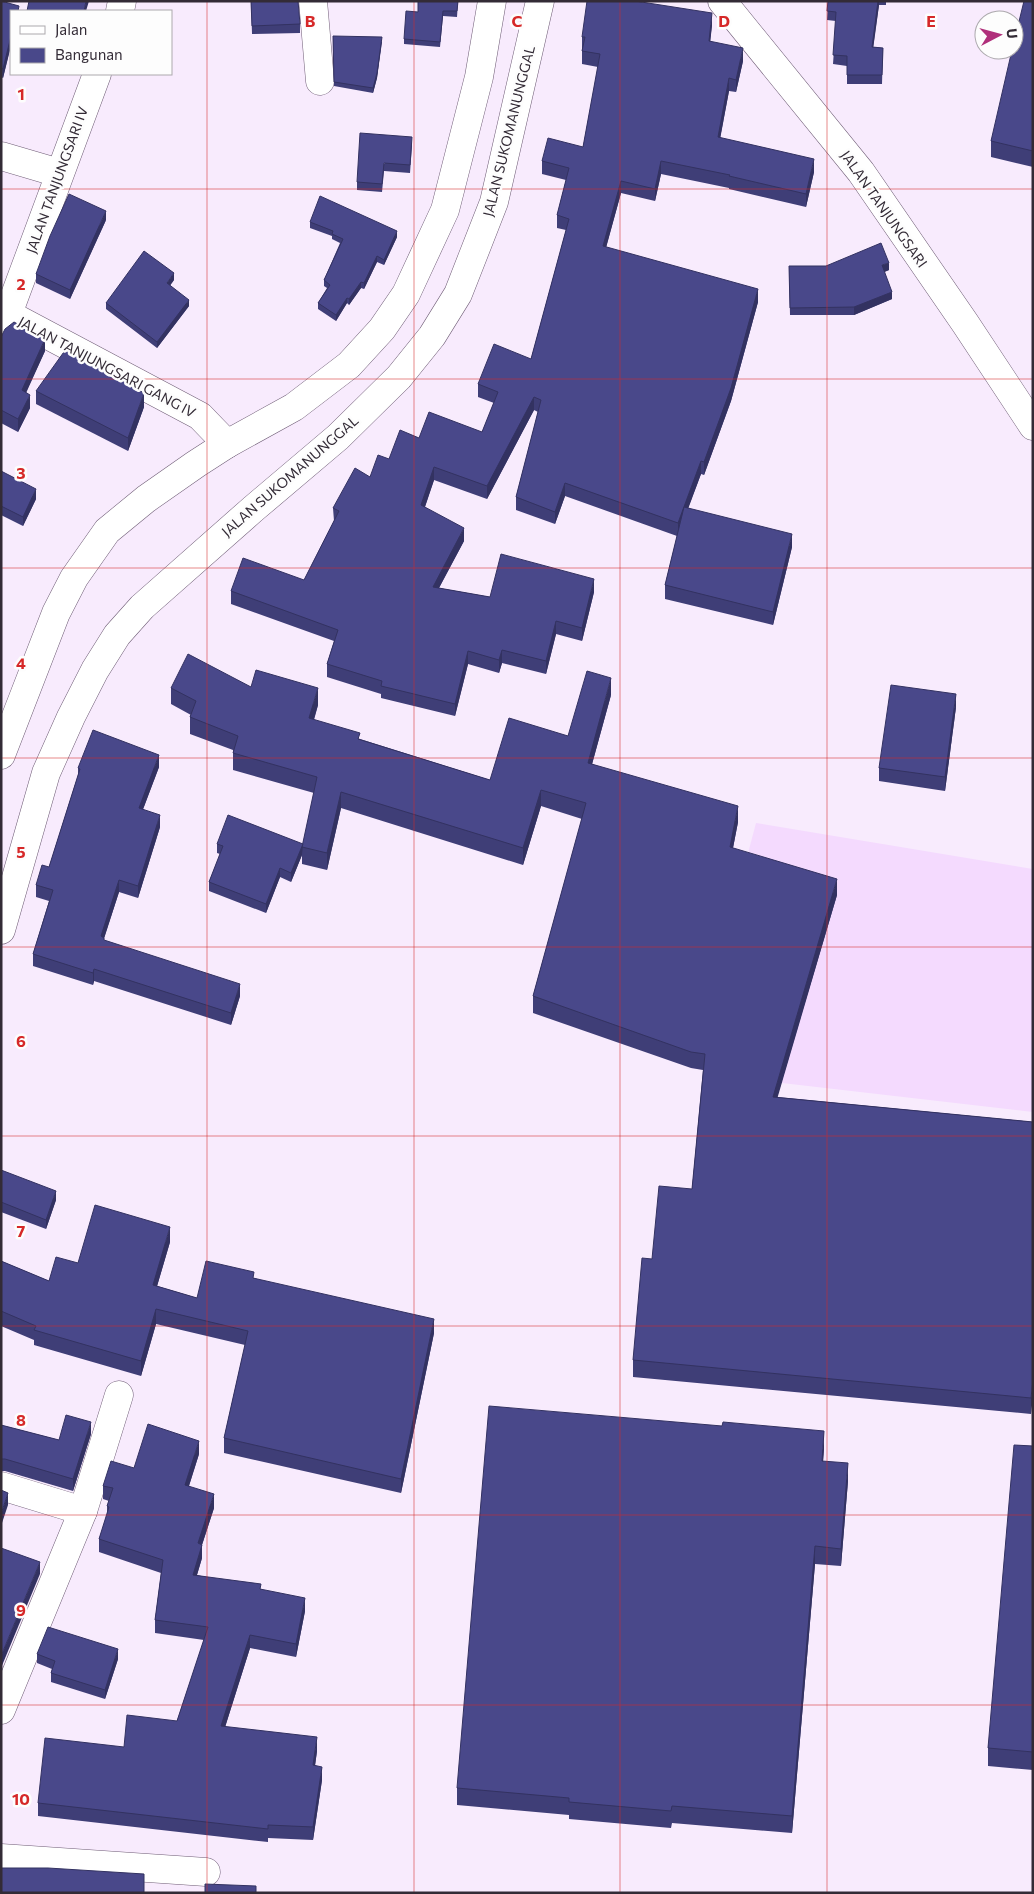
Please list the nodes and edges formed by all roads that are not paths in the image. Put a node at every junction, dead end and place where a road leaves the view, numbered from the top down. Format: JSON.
{"nodes":[{"id":1,"x":313,"y":1,"type":"edge"},
{"id":2,"x":492,"y":1,"type":"edge"},
{"id":3,"x":540,"y":1,"type":"edge"},
{"id":4,"x":722,"y":1,"type":"edge"},
{"id":5,"x":97,"y":75,"type":"edge"},
{"id":6,"x":320,"y":81,"type":"dead end"},
{"id":7,"x":1,"y":156,"type":"edge"},
{"id":8,"x":59,"y":173,"type":"junction"},
{"id":9,"x":4,"y":320,"type":"edge"},
{"id":10,"x":1033,"y":426,"type":"edge"},
{"id":11,"x":227,"y":444,"type":"junction"},
{"id":12,"x":1,"y":755,"type":"edge"},
{"id":13,"x":1,"y":930,"type":"edge"},
{"id":14,"x":119,"y":1395,"type":"dead end"},
{"id":15,"x":1,"y":1486,"type":"edge"},
{"id":16,"x":82,"y":1511,"type":"junction"},
{"id":17,"x":1,"y":1710,"type":"edge"},
{"id":18,"x":1,"y":1858,"type":"edge"},
{"id":19,"x":206,"y":1872,"type":"dead end"}],
"edges":[{"from":1,"to":6,"type":"main road"},
{"from":2,"to":11,"type":"main road"},
{"from":3,"to":13,"type":"main road","name":"JALAN SUKOMANUNGGAL"},
{"from":4,"to":10,"type":"main road","name":"JALAN TANJUNGSARI"},
{"from":5,"to":8,"type":"main road","name":"JALAN TANJUNGSARI IV"},
{"from":7,"to":8,"type":"main road"},
{"from":8,"to":9,"type":"main road","name":"JALAN TANJUNGSARI IV"},
{"from":9,"to":11,"type":"main road","name":"JALAN TANJUNGSARI GANG IV"},
{"from":11,"to":12,"type":"main road"},
{"from":14,"to":16,"type":"main road"},
{"from":15,"to":16,"type":"main road"},
{"from":16,"to":17,"type":"main road"},
{"from":18,"to":19,"type":"main road"}]}
